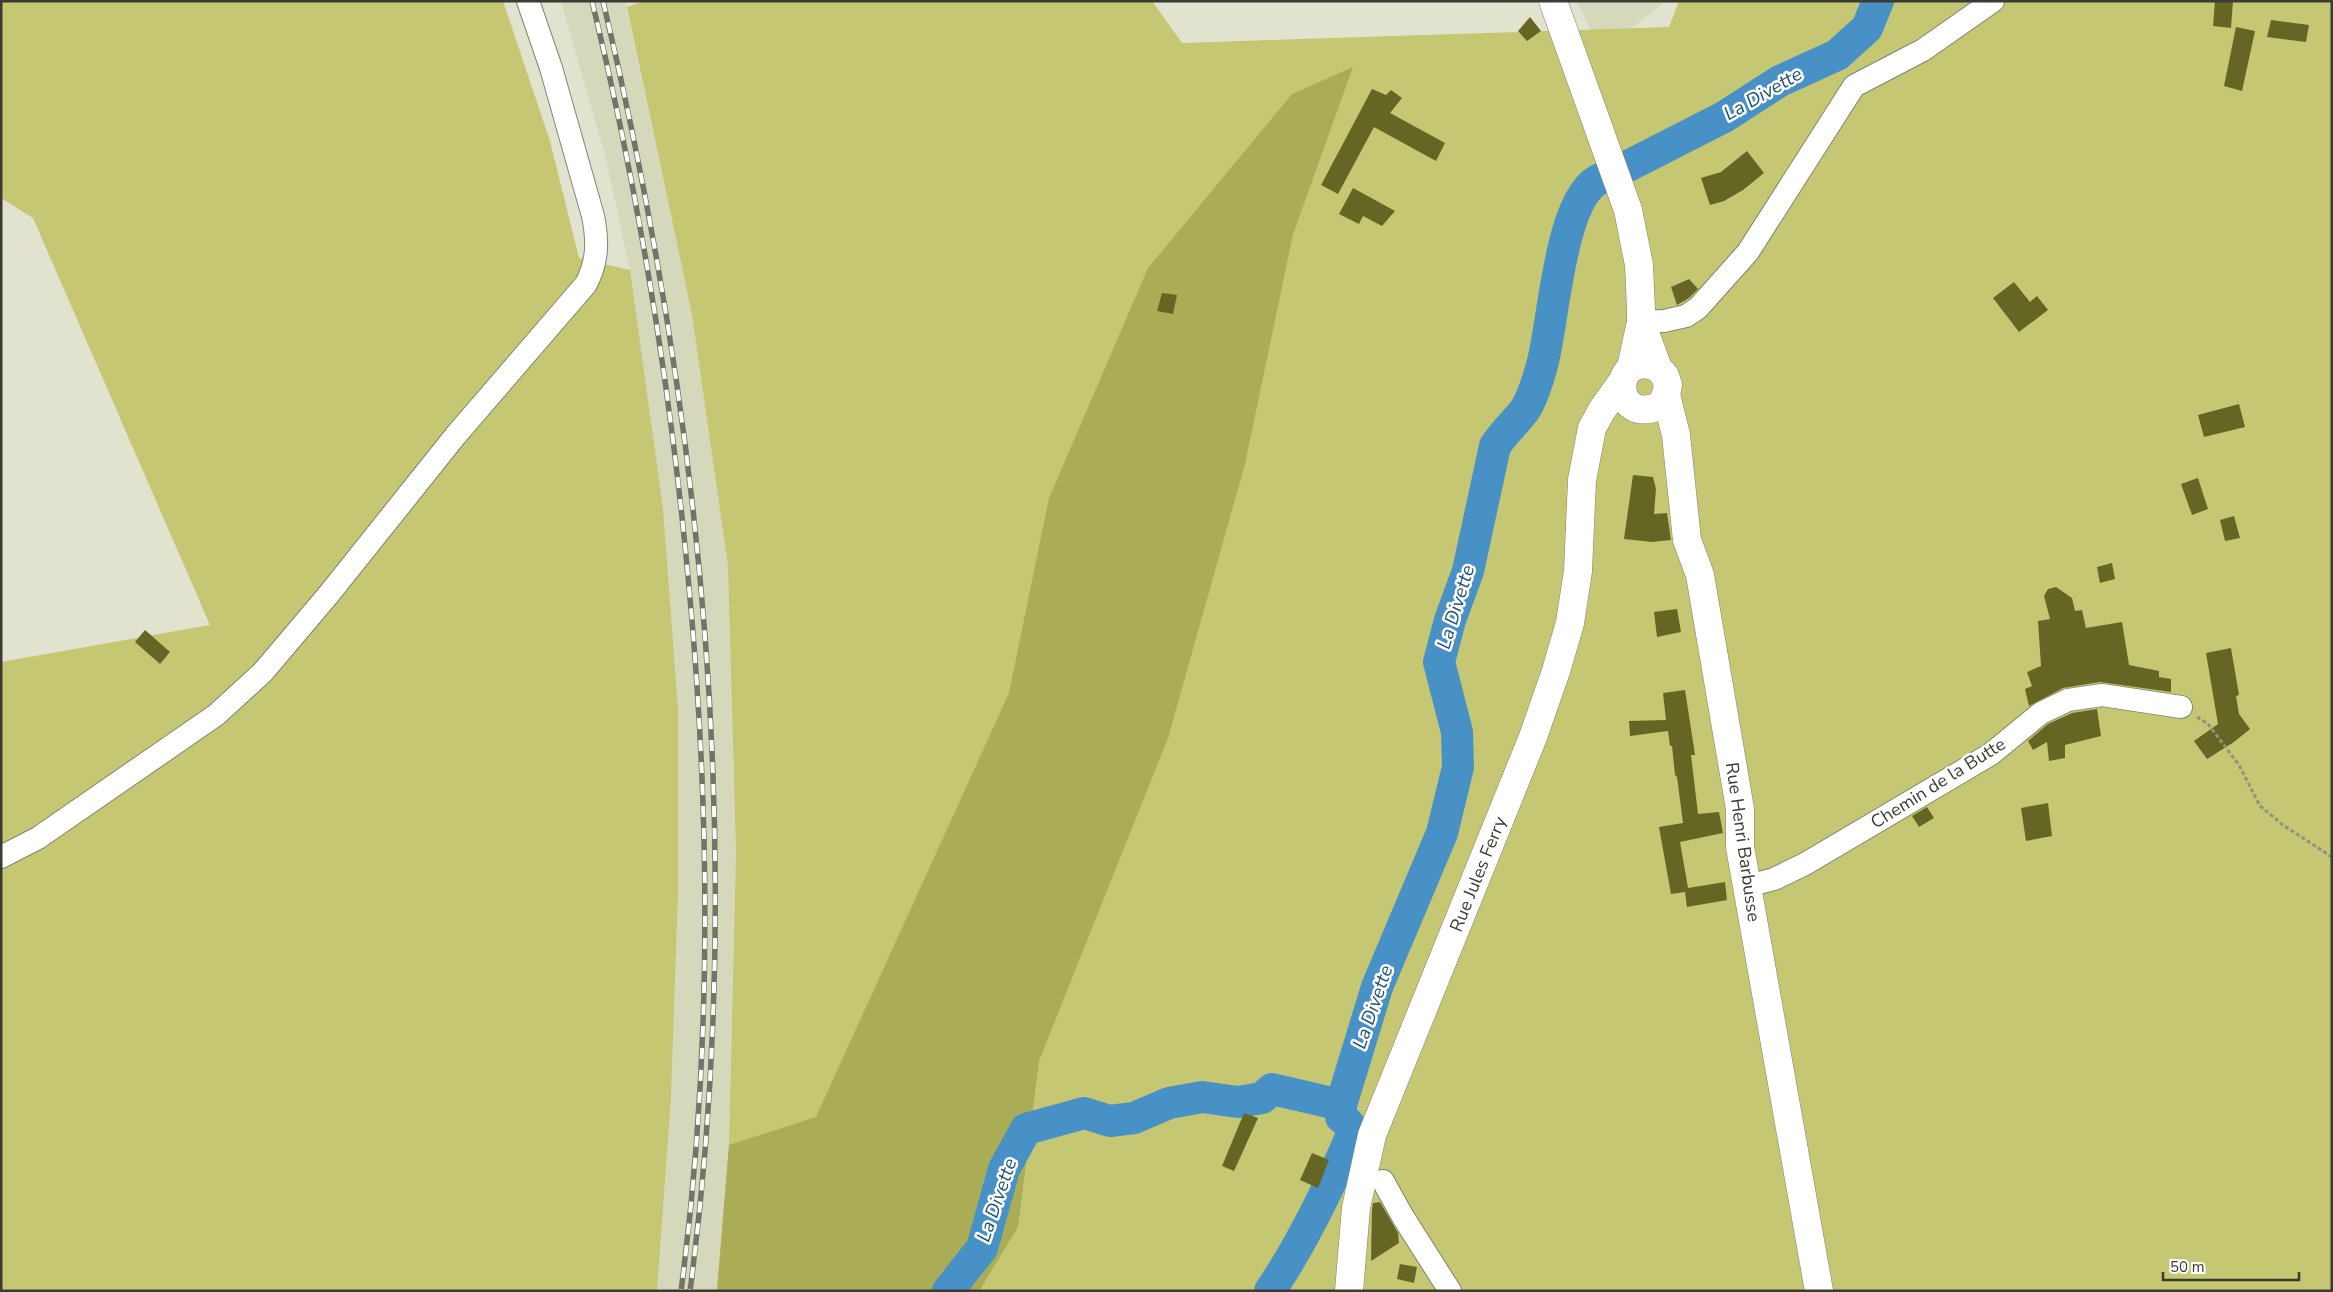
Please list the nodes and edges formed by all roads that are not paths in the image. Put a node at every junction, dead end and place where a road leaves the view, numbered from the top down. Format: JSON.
{"nodes":[{"id":1,"x":528,"y":1,"type":"edge"},
{"id":2,"x":1553,"y":1,"type":"edge"},
{"id":3,"x":1993,"y":1,"type":"edge"},
{"id":4,"x":1641,"y":322,"type":"junction"},
{"id":5,"x":1658,"y":368,"type":"junction"},
{"id":6,"x":1627,"y":375,"type":"junction"},
{"id":7,"x":1651,"y":404,"type":"junction"},
{"id":8,"x":1588,"y":452,"type":"junction"},
{"id":9,"x":2181,"y":707,"type":"road end"},
{"id":10,"x":1,"y":857,"type":"edge"},
{"id":11,"x":1748,"y":886,"type":"junction"},
{"id":12,"x":1383,"y":1181,"type":"dead end"},
{"id":13,"x":1349,"y":1291,"type":"edge"},
{"id":14,"x":1450,"y":1291,"type":"edge"},
{"id":15,"x":1819,"y":1291,"type":"edge"}],
"edges":[{"from":1,"to":10,"type":"street"},
{"from":2,"to":4,"type":"main road"},
{"from":3,"to":4,"type":"street"},
{"from":4,"to":5,"type":"main road"},
{"from":4,"to":6,"type":"main road"},
{"from":5,"to":6,"type":"main road"},
{"from":5,"to":7,"type":"main road"},
{"from":6,"to":7,"type":"main road"},
{"from":6,"to":8,"type":"main road","name":"Rue Jules Ferry"},
{"from":7,"to":8,"type":"main road","name":"Rue Jules Ferry"},
{"from":7,"to":11,"type":"main road","name":"Rue Henri Barbusse"},
{"from":8,"to":13,"type":"main road","name":"Rue Jules Ferry"},
{"from":9,"to":11,"type":"street","name":"Chemin de la Butte"},
{"from":11,"to":15,"type":"main road","name":"Rue Henri Barbusse"},
{"from":12,"to":14,"type":"street"}]}
